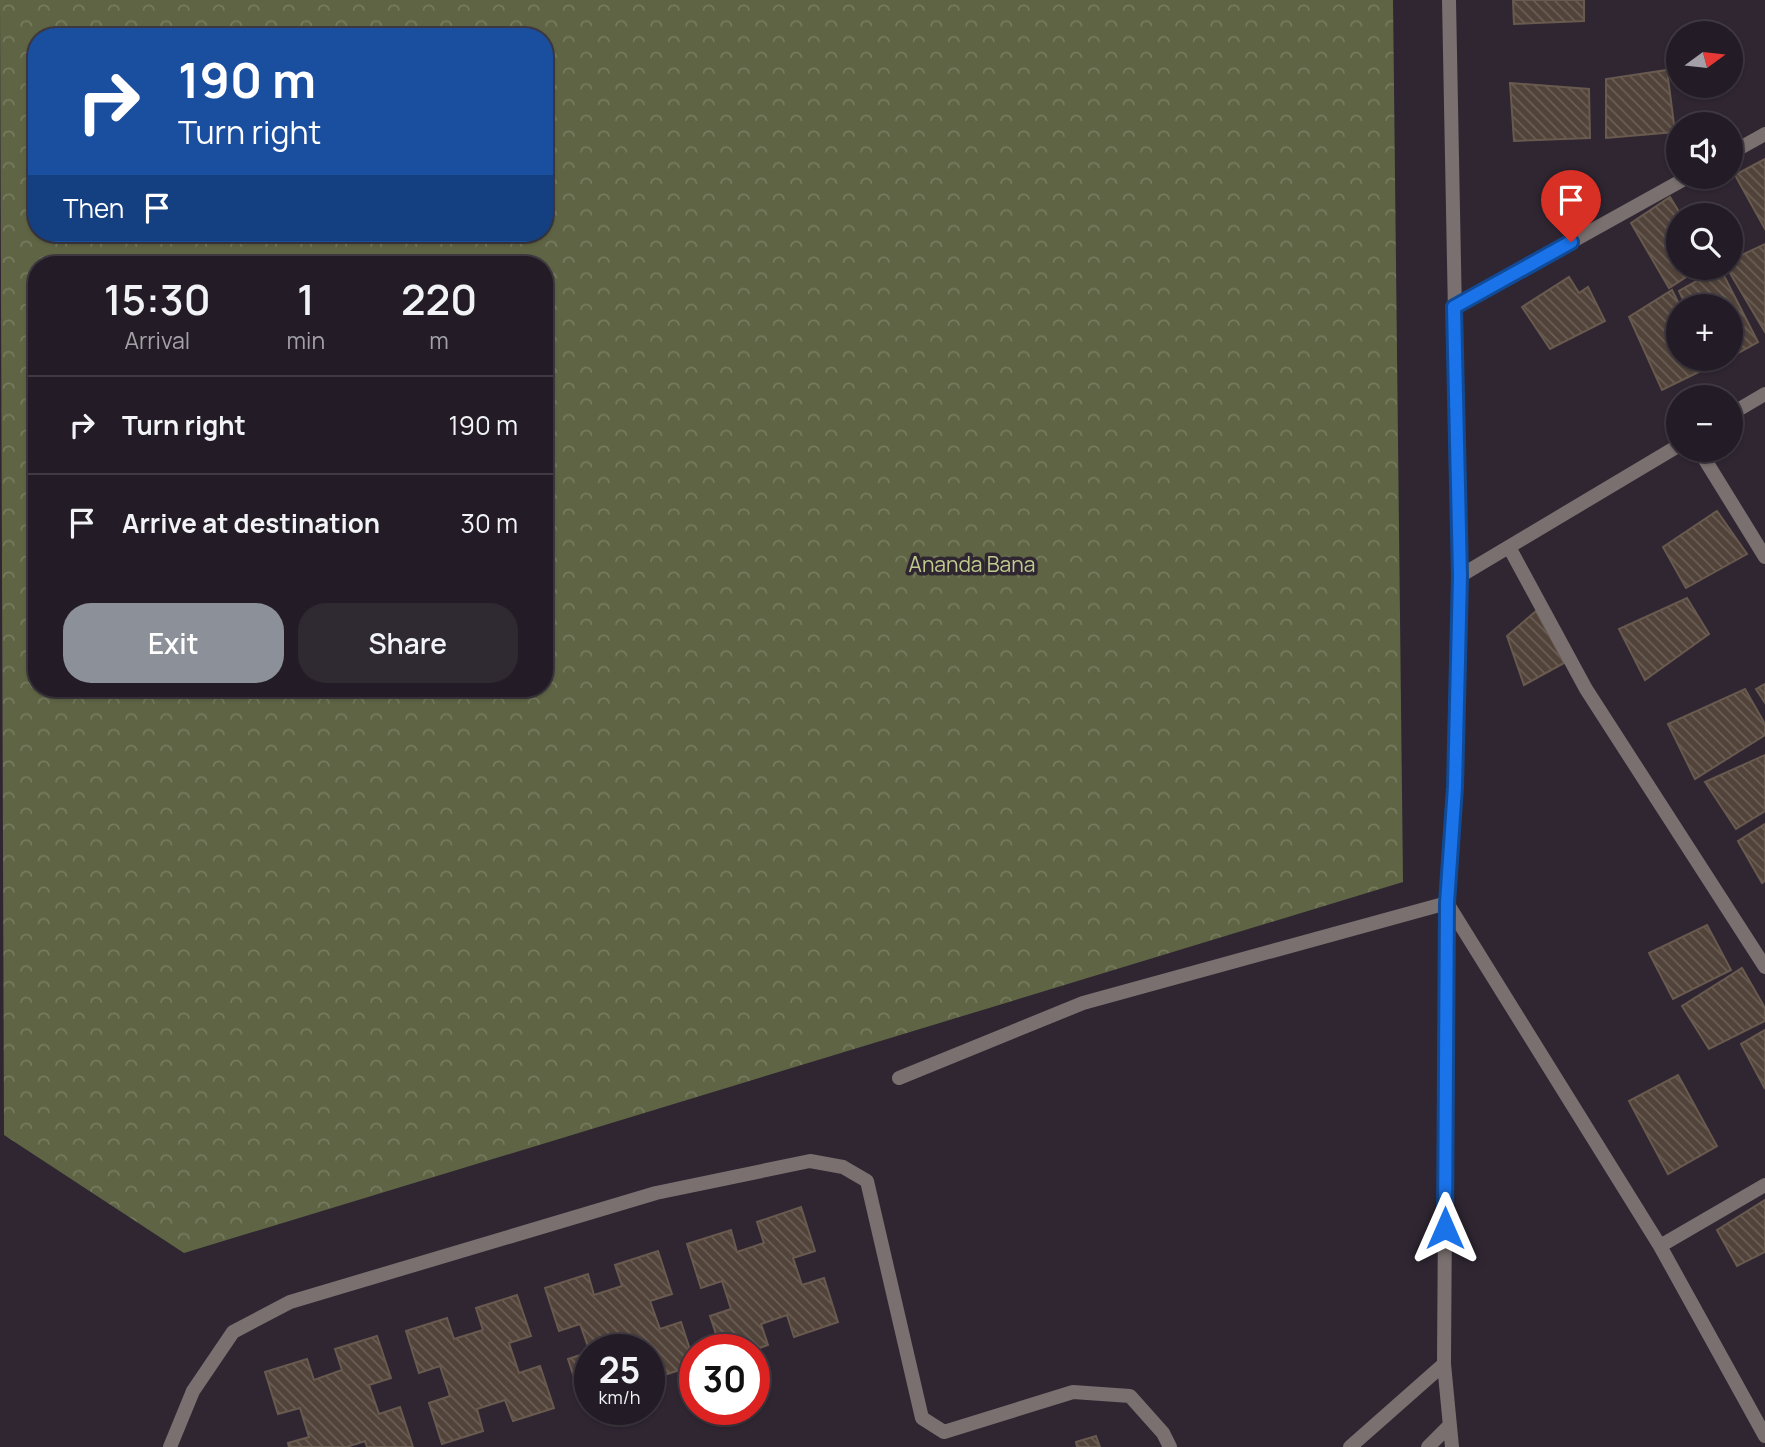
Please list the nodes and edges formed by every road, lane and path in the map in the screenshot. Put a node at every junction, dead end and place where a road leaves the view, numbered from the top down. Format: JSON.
{"nodes":[{"id":1,"x":1449,"y":0,"type":"edge"},
{"id":2,"x":1765,"y":134,"type":"edge"},
{"id":3,"x":1743,"y":146,"type":"edge"},
{"id":4,"x":1666,"y":189,"type":"edge"},
{"id":5,"x":1454,"y":307,"type":"junction"},
{"id":6,"x":1765,"y":394,"type":"edge"},
{"id":7,"x":1743,"y":407,"type":"edge"},
{"id":8,"x":1666,"y":453,"type":"edge"},
{"id":9,"x":1706,"y":462,"type":"edge"},
{"id":10,"x":1509,"y":547,"type":"junction"},
{"id":11,"x":1765,"y":557,"type":"edge"},
{"id":12,"x":1460,"y":576,"type":"junction"},
{"id":13,"x":1447,"y":903,"type":"junction"},
{"id":14,"x":1765,"y":967,"type":"edge"},
{"id":15,"x":899,"y":1078,"type":"dead end"},
{"id":16,"x":1765,"y":1185,"type":"edge"},
{"id":17,"x":1660,"y":1246,"type":"junction"},
{"id":18,"x":1444,"y":1364,"type":"junction"},
{"id":19,"x":1450,"y":1425,"type":"junction"},
{"id":20,"x":1765,"y":1438,"type":"edge"},
{"id":21,"x":170,"y":1447,"type":"edge"},
{"id":22,"x":1170,"y":1447,"type":"edge"},
{"id":23,"x":1350,"y":1447,"type":"edge"},
{"id":24,"x":1428,"y":1447,"type":"edge"},
{"id":25,"x":1452,"y":1447,"type":"edge"}],
"edges":[{"from":1,"to":5,"type":"street"},
{"from":2,"to":3,"type":"street"},
{"from":4,"to":5,"type":"street"},
{"from":5,"to":12,"type":"street"},
{"from":6,"to":7,"type":"street"},
{"from":8,"to":10,"type":"street"},
{"from":9,"to":11,"type":"street"},
{"from":10,"to":12,"type":"street"},
{"from":10,"to":14,"type":"street"},
{"from":12,"to":13,"type":"street"},
{"from":13,"to":15,"type":"street"},
{"from":13,"to":17,"type":"street"},
{"from":13,"to":18,"type":"street"},
{"from":16,"to":17,"type":"street"},
{"from":17,"to":20,"type":"street"},
{"from":18,"to":19,"type":"street"},
{"from":18,"to":23,"type":"street"},
{"from":19,"to":24,"type":"street"},
{"from":19,"to":25,"type":"street"},
{"from":21,"to":22,"type":"street"}]}
